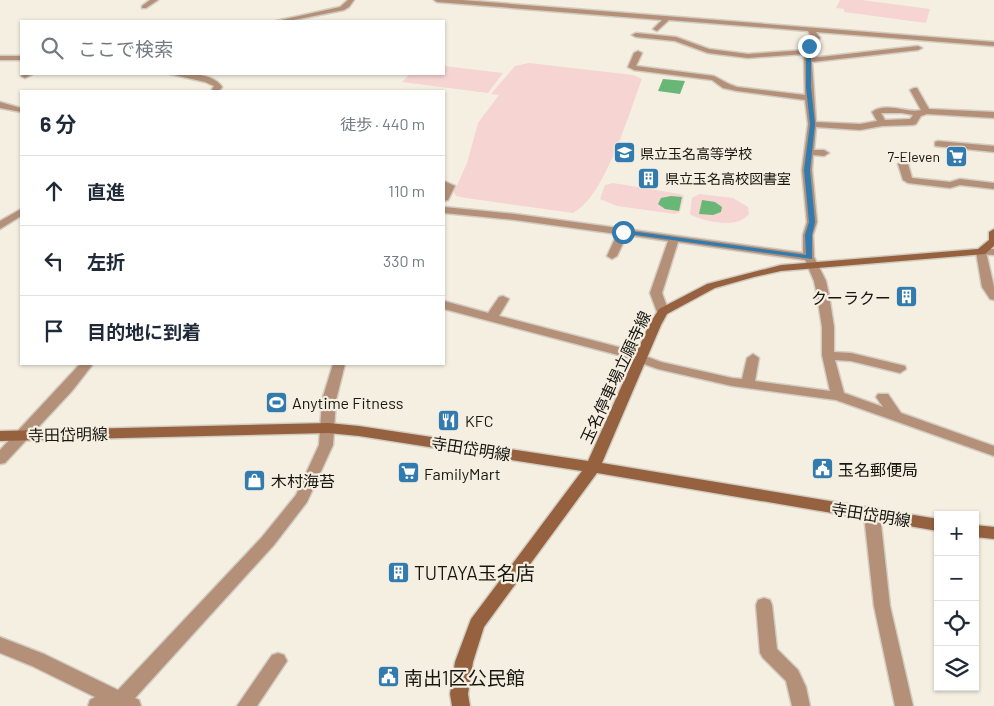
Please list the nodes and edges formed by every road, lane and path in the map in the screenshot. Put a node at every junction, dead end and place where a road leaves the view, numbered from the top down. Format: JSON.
{"nodes":[{"id":1,"x":155,"y":0,"type":"edge"},
{"id":2,"x":351,"y":0,"type":"edge"},
{"id":3,"x":437,"y":0,"type":"edge"},
{"id":4,"x":496,"y":2,"type":"edge"},
{"id":5,"x":144,"y":7,"type":"dead end"},
{"id":6,"x":541,"y":8,"type":"junction"},
{"id":7,"x":538,"y":17,"type":"dead end"},
{"id":8,"x":667,"y":18,"type":"junction"},
{"id":9,"x":286,"y":20,"type":"edge"},
{"id":10,"x":657,"y":29,"type":"dead end"},
{"id":11,"x":811,"y":30,"type":"junction"},
{"id":12,"x":636,"y":35,"type":"dead end"},
{"id":13,"x":994,"y":44,"type":"edge"},
{"id":14,"x":918,"y":48,"type":"dead end"},
{"id":15,"x":638,"y":53,"type":"dead end"},
{"id":16,"x":809,"y":56,"type":"junction"},
{"id":17,"x":0,"y":58,"type":"edge"},
{"id":18,"x":20,"y":58,"type":"edge"},
{"id":19,"x":20,"y":59,"type":"edge"},
{"id":20,"x":13,"y":64,"type":"dead end"},
{"id":21,"x":180,"y":75,"type":"edge"},
{"id":22,"x":213,"y":75,"type":"edge"},
{"id":23,"x":207,"y":80,"type":"junction"},
{"id":24,"x":216,"y":90,"type":"edge"},
{"id":25,"x":914,"y":90,"type":"dead end"},
{"id":26,"x":809,"y":98,"type":"junction"},
{"id":27,"x":0,"y":105,"type":"edge"},
{"id":28,"x":20,"y":110,"type":"edge"},
{"id":29,"x":922,"y":113,"type":"junction"},
{"id":30,"x":994,"y":115,"type":"edge"},
{"id":31,"x":882,"y":123,"type":"junction"},
{"id":32,"x":812,"y":124,"type":"junction"},
{"id":33,"x":938,"y":144,"type":"dead end"},
{"id":34,"x":994,"y":149,"type":"edge"},
{"id":35,"x":808,"y":152,"type":"junction"},
{"id":36,"x":824,"y":153,"type":"dead end"},
{"id":37,"x":903,"y":164,"type":"dead end"},
{"id":38,"x":445,"y":184,"type":"edge"},
{"id":39,"x":994,"y":186,"type":"edge"},
{"id":40,"x":445,"y":196,"type":"edge"},
{"id":41,"x":445,"y":210,"type":"edge"},
{"id":42,"x":20,"y":213,"type":"edge"},
{"id":43,"x":1,"y":224,"type":"edge"},
{"id":44,"x":20,"y":227,"type":"edge"},
{"id":45,"x":623,"y":232,"type":"junction"},
{"id":46,"x":994,"y":232,"type":"edge"},
{"id":47,"x":674,"y":239,"type":"junction"},
{"id":48,"x":987,"y":252,"type":"edge"},
{"id":49,"x":612,"y":256,"type":"dead end"},
{"id":50,"x":811,"y":262,"type":"junction"},
{"id":51,"x":994,"y":297,"type":"edge"},
{"id":52,"x":503,"y":300,"type":"dead end"},
{"id":53,"x":445,"y":305,"type":"edge"},
{"id":54,"x":663,"y":312,"type":"junction"},
{"id":55,"x":492,"y":317,"type":"junction"},
{"id":56,"x":828,"y":355,"type":"junction"},
{"id":57,"x":753,"y":358,"type":"dead end"},
{"id":58,"x":640,"y":359,"type":"junction"},
{"id":59,"x":86,"y":365,"type":"edge"},
{"id":60,"x":339,"y":365,"type":"edge"},
{"id":61,"x":900,"y":369,"type":"dead end"},
{"id":62,"x":748,"y":384,"type":"junction"},
{"id":63,"x":838,"y":396,"type":"junction"},
{"id":64,"x":883,"y":397,"type":"dead end"},
{"id":65,"x":896,"y":416,"type":"junction"},
{"id":66,"x":328,"y":428,"type":"junction"},
{"id":67,"x":22,"y":435,"type":"junction"},
{"id":68,"x":0,"y":436,"type":"edge"},
{"id":69,"x":994,"y":451,"type":"edge"},
{"id":70,"x":0,"y":459,"type":"edge"},
{"id":71,"x":593,"y":467,"type":"junction"},
{"id":72,"x":872,"y":515,"type":"junction"},
{"id":73,"x":934,"y":524,"type":"edge"},
{"id":74,"x":979,"y":531,"type":"edge"},
{"id":75,"x":994,"y":533,"type":"edge"},
{"id":76,"x":764,"y":605,"type":"dead end"},
{"id":77,"x":0,"y":645,"type":"edge"},
{"id":78,"x":278,"y":661,"type":"dead end"},
{"id":79,"x":115,"y":702,"type":"edge"},
{"id":80,"x":246,"y":706,"type":"edge"},
{"id":81,"x":460,"y":706,"type":"edge"},
{"id":82,"x":801,"y":706,"type":"edge"},
{"id":83,"x":904,"y":706,"type":"edge"}],
"edges":[{"from":1,"to":5,"type":"street"},
{"from":2,"to":9,"type":"street"},
{"from":3,"to":4,"type":"street"},
{"from":4,"to":6,"type":"street"},
{"from":6,"to":7,"type":"street"},
{"from":6,"to":8,"type":"street"},
{"from":8,"to":10,"type":"street"},
{"from":8,"to":11,"type":"street"},
{"from":11,"to":13,"type":"street"},
{"from":11,"to":16,"type":"street"},
{"from":12,"to":16,"type":"street"},
{"from":14,"to":16,"type":"street"},
{"from":15,"to":26,"type":"street"},
{"from":16,"to":26,"type":"street"},
{"from":17,"to":18,"type":"street"},
{"from":19,"to":20,"type":"street"},
{"from":21,"to":23,"type":"street"},
{"from":22,"to":23,"type":"street"},
{"from":23,"to":24,"type":"street"},
{"from":25,"to":29,"type":"street"},
{"from":26,"to":32,"type":"street"},
{"from":27,"to":28,"type":"street"},
{"from":29,"to":30,"type":"street"},
{"from":29,"to":31,"type":"street"},
{"from":29,"to":31,"type":"street"},
{"from":31,"to":32,"type":"street"},
{"from":32,"to":35,"type":"street"},
{"from":33,"to":34,"type":"street"},
{"from":35,"to":36,"type":"street"},
{"from":35,"to":50,"type":"street"},
{"from":37,"to":39,"type":"street"},
{"from":38,"to":40,"type":"street"},
{"from":41,"to":45,"type":"street"},
{"from":42,"to":43,"type":"street"},
{"from":43,"to":44,"type":"street"},
{"from":45,"to":47,"type":"street"},
{"from":45,"to":49,"type":"street"},
{"from":46,"to":48,"type":"main road"},
{"from":47,"to":50,"type":"street"},
{"from":47,"to":54,"type":"street"},
{"from":48,"to":50,"type":"main road","name":"玉名停車場立願寺線"},
{"from":48,"to":51,"type":"street"},
{"from":50,"to":54,"type":"main road","name":"玉名停車場立願寺線"},
{"from":50,"to":56,"type":"street"},
{"from":52,"to":55,"type":"street"},
{"from":53,"to":55,"type":"street"},
{"from":54,"to":58,"type":"main road","name":"玉名停車場立願寺線"},
{"from":55,"to":58,"type":"street"},
{"from":56,"to":61,"type":"street"},
{"from":56,"to":63,"type":"street"},
{"from":57,"to":62,"type":"street"},
{"from":58,"to":62,"type":"street"},
{"from":58,"to":71,"type":"main road","name":"玉名停車場立願寺線"},
{"from":59,"to":67,"type":"street"},
{"from":60,"to":66,"type":"street"},
{"from":62,"to":63,"type":"street"},
{"from":63,"to":65,"type":"street"},
{"from":64,"to":65,"type":"street"},
{"from":65,"to":69,"type":"street"},
{"from":66,"to":67,"type":"main road","name":"寺田岱明線"},
{"from":66,"to":71,"type":"main road","name":"寺田岱明線"},
{"from":66,"to":79,"type":"street"},
{"from":67,"to":68,"type":"main road","name":"寺田岱明線"},
{"from":67,"to":70,"type":"street"},
{"from":71,"to":72,"type":"main road","name":"寺田岱明線"},
{"from":71,"to":81,"type":"main road","name":"玉名停車場立願寺線"},
{"from":72,"to":73,"type":"main road","name":"寺田岱明線"},
{"from":72,"to":83,"type":"street"},
{"from":74,"to":75,"type":"main road"},
{"from":76,"to":82,"type":"street"},
{"from":77,"to":79,"type":"street"},
{"from":78,"to":80,"type":"street"}]}
